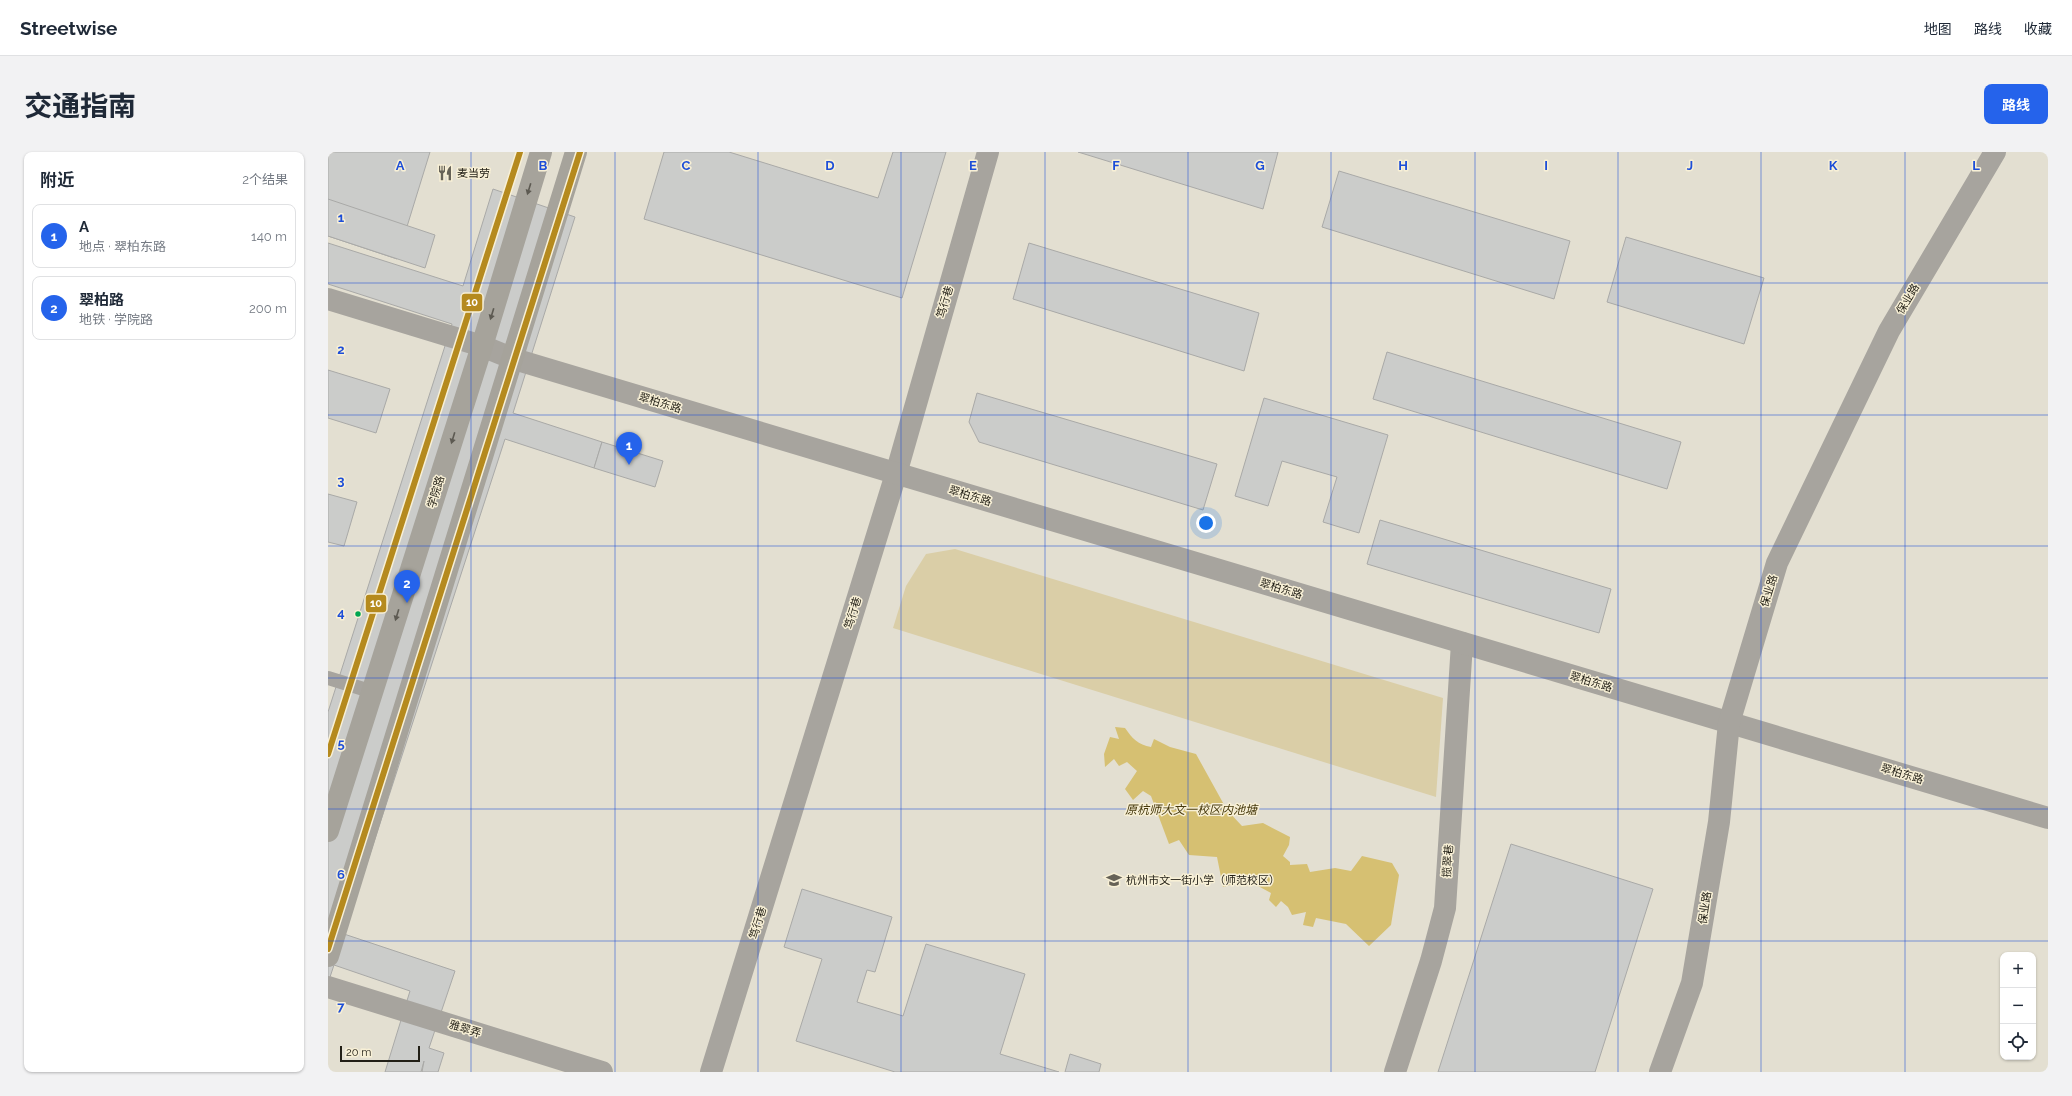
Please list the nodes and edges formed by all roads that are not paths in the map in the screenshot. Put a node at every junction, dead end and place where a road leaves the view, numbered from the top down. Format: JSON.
{"nodes":[{"id":1,"x":541,"y":152,"type":"edge"},
{"id":2,"x":576,"y":152,"type":"edge"},
{"id":3,"x":988,"y":152,"type":"edge"},
{"id":4,"x":1995,"y":152,"type":"edge"},
{"id":5,"x":328,"y":299,"type":"edge"},
{"id":6,"x":482,"y":346,"type":"junction"},
{"id":7,"x":514,"y":359,"type":"junction"},
{"id":8,"x":896,"y":474,"type":"junction"},
{"id":9,"x":1462,"y":643,"type":"junction"},
{"id":10,"x":328,"y":678,"type":"edge"},
{"id":11,"x":373,"y":692,"type":"junction"},
{"id":12,"x":1729,"y":723,"type":"junction"},
{"id":13,"x":2048,"y":818,"type":"edge"},
{"id":14,"x":328,"y":831,"type":"edge"},
{"id":15,"x":328,"y":956,"type":"edge"},
{"id":16,"x":328,"y":987,"type":"edge"},
{"id":17,"x":602,"y":1072,"type":"edge"},
{"id":18,"x":712,"y":1072,"type":"edge"},
{"id":19,"x":1396,"y":1072,"type":"edge"},
{"id":20,"x":1660,"y":1072,"type":"edge"}],
"edges":[{"from":1,"to":6,"type":"main road","name":"学院路","one_way":true},
{"from":2,"to":7,"type":"main road"},
{"from":3,"to":8,"type":"street","name":"笃行巷"},
{"from":4,"to":12,"type":"street","name":"保业路"},
{"from":5,"to":6,"type":"street","name":"翠柏东路"},
{"from":6,"to":7,"type":"street","name":"翠柏东路"},
{"from":6,"to":11,"type":"main road","name":"学院路","one_way":true},
{"from":7,"to":8,"type":"street","name":"翠柏东路"},
{"from":7,"to":15,"type":"main road"},
{"from":8,"to":9,"type":"street","name":"翠柏东路"},
{"from":8,"to":18,"type":"street","name":"笃行巷"},
{"from":9,"to":12,"type":"street","name":"翠柏东路"},
{"from":9,"to":19,"type":"street","name":"揽翠巷"},
{"from":10,"to":11,"type":"lane"},
{"from":11,"to":14,"type":"main road","name":"学院路"},
{"from":12,"to":13,"type":"street","name":"翠柏东路"},
{"from":12,"to":20,"type":"street","name":"保业路"},
{"from":16,"to":17,"type":"street","name":"雅翠弄"}]}
